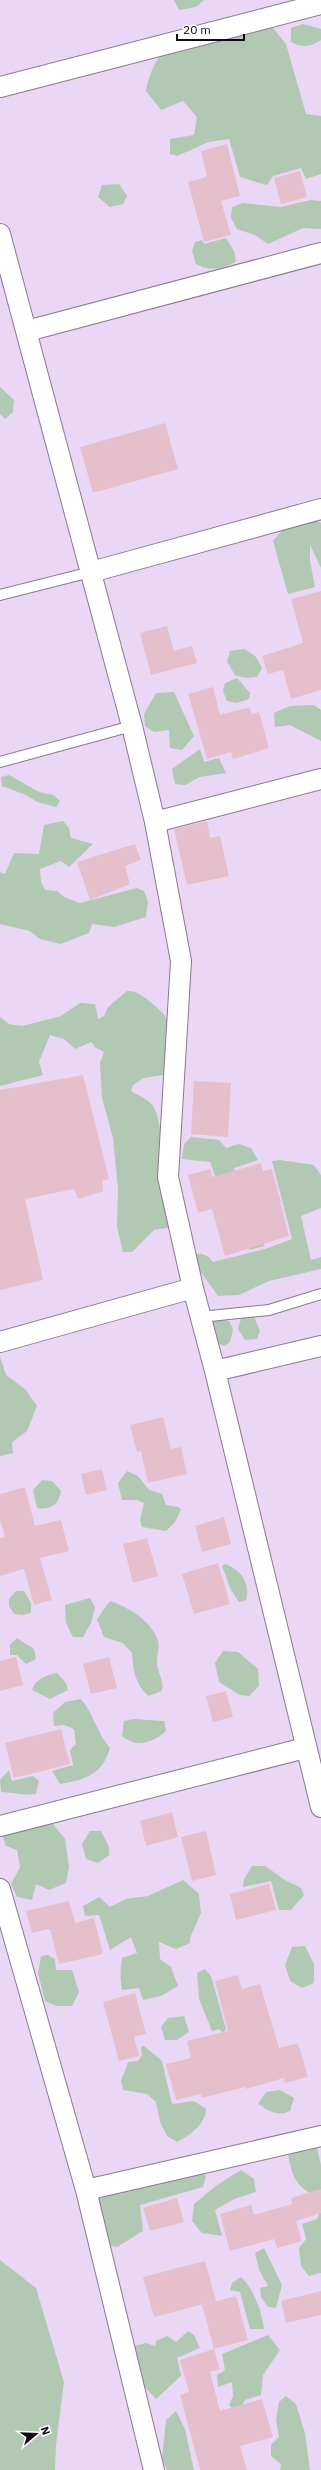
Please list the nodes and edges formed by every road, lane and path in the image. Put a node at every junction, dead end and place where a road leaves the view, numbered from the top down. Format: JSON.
{"nodes":[{"id":1,"x":321,"y":4,"type":"edge"},
{"id":2,"x":0,"y":87,"type":"edge"},
{"id":3,"x":0,"y":234,"type":"edge"},
{"id":4,"x":321,"y":253,"type":"edge"},
{"id":5,"x":27,"y":331,"type":"junction"},
{"id":6,"x":321,"y":509,"type":"edge"},
{"id":7,"x":91,"y":572,"type":"junction"},
{"id":8,"x":0,"y":595,"type":"edge"},
{"id":9,"x":132,"y":726,"type":"junction"},
{"id":10,"x":0,"y":762,"type":"edge"},
{"id":11,"x":321,"y":779,"type":"edge"},
{"id":12,"x":155,"y":822,"type":"junction"},
{"id":13,"x":193,"y":1288,"type":"junction"},
{"id":14,"x":321,"y":1294,"type":"edge"},
{"id":15,"x":200,"y":1317,"type":"junction"},
{"id":16,"x":0,"y":1342,"type":"edge"},
{"id":17,"x":321,"y":1346,"type":"edge"},
{"id":18,"x":215,"y":1371,"type":"junction"},
{"id":19,"x":305,"y":1748,"type":"junction"},
{"id":20,"x":321,"y":1807,"type":"edge"},
{"id":21,"x":0,"y":1826,"type":"edge"},
{"id":22,"x":0,"y":1889,"type":"edge"},
{"id":23,"x":321,"y":2136,"type":"edge"},
{"id":24,"x":86,"y":2190,"type":"junction"},
{"id":25,"x":154,"y":2470,"type":"edge"}],
"edges":[{"from":1,"to":2,"type":"street"},
{"from":3,"to":5,"type":"street"},
{"from":4,"to":5,"type":"street"},
{"from":5,"to":7,"type":"street"},
{"from":6,"to":7,"type":"street"},
{"from":7,"to":8,"type":"lane"},
{"from":7,"to":9,"type":"street"},
{"from":9,"to":10,"type":"lane"},
{"from":9,"to":12,"type":"street"},
{"from":11,"to":12,"type":"street"},
{"from":12,"to":13,"type":"street"},
{"from":13,"to":15,"type":"street"},
{"from":13,"to":16,"type":"street"},
{"from":14,"to":15,"type":"lane"},
{"from":15,"to":18,"type":"street"},
{"from":17,"to":18,"type":"street"},
{"from":18,"to":19,"type":"street"},
{"from":19,"to":20,"type":"street"},
{"from":19,"to":21,"type":"street"},
{"from":22,"to":24,"type":"street"},
{"from":23,"to":24,"type":"street"},
{"from":24,"to":25,"type":"street"}]}
